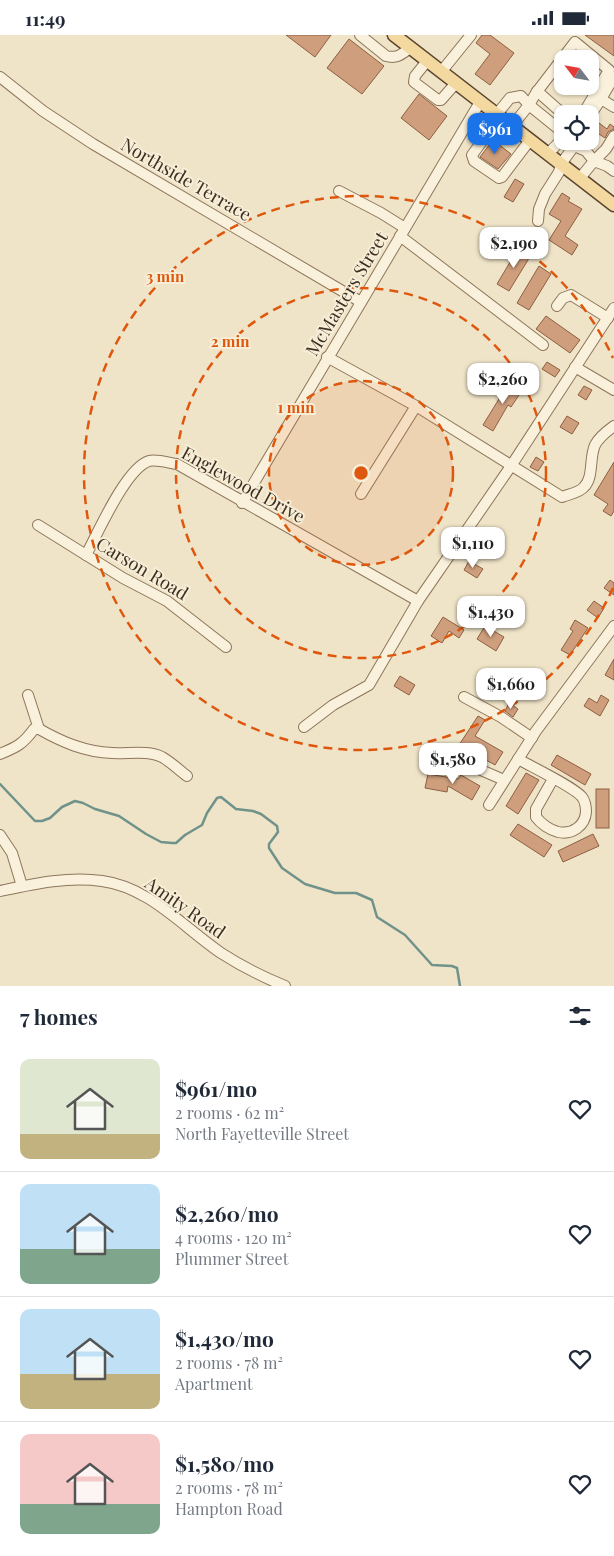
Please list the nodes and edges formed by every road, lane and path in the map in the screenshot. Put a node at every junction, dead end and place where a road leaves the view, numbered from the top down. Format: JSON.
{"nodes":[{"id":1,"x":360,"y":35,"type":"edge"},
{"id":2,"x":394,"y":35,"type":"edge"},
{"id":3,"x":471,"y":35,"type":"edge"},
{"id":4,"x":410,"y":48,"type":"junction"},
{"id":5,"x":427,"y":61,"type":"junction"},
{"id":6,"x":441,"y":72,"type":"junction"},
{"id":7,"x":0,"y":77,"type":"edge"},
{"id":8,"x":614,"y":77,"type":"edge"},
{"id":9,"x":456,"y":83,"type":"junction"},
{"id":10,"x":537,"y":91,"type":"junction"},
{"id":11,"x":600,"y":99,"type":"junction"},
{"id":12,"x":480,"y":102,"type":"junction"},
{"id":13,"x":529,"y":105,"type":"junction"},
{"id":14,"x":554,"y":105,"type":"edge"},
{"id":15,"x":588,"y":105,"type":"edge"},
{"id":16,"x":596,"y":105,"type":"edge"},
{"id":17,"x":614,"y":107,"type":"edge"},
{"id":18,"x":504,"y":120,"type":"junction"},
{"id":19,"x":554,"y":125,"type":"edge"},
{"id":20,"x":614,"y":136,"type":"edge"},
{"id":21,"x":530,"y":140,"type":"junction"},
{"id":22,"x":554,"y":150,"type":"edge"},
{"id":23,"x":565,"y":150,"type":"edge"},
{"id":24,"x":584,"y":150,"type":"edge"},
{"id":25,"x":548,"y":154,"type":"junction"},
{"id":26,"x":594,"y":161,"type":"junction"},
{"id":27,"x":561,"y":163,"type":"junction"},
{"id":28,"x":614,"y":171,"type":"edge"},
{"id":29,"x":580,"y":178,"type":"junction"},
{"id":30,"x":339,"y":191,"type":"dead end"},
{"id":31,"x":612,"y":200,"type":"edge"},
{"id":32,"x":538,"y":221,"type":"dead end"},
{"id":33,"x":403,"y":232,"type":"junction"},
{"id":34,"x":361,"y":302,"type":"junction"},
{"id":35,"x":558,"y":306,"type":"dead end"},
{"id":36,"x":614,"y":308,"type":"edge"},
{"id":37,"x":608,"y":318,"type":"junction"},
{"id":38,"x":543,"y":345,"type":"dead end"},
{"id":39,"x":328,"y":357,"type":"junction"},
{"id":40,"x":575,"y":367,"type":"junction"},
{"id":41,"x":614,"y":390,"type":"edge"},
{"id":42,"x":416,"y":406,"type":"junction"},
{"id":43,"x":614,"y":426,"type":"edge"},
{"id":44,"x":511,"y":466,"type":"junction"},
{"id":45,"x":361,"y":494,"type":"dead end"},
{"id":46,"x":242,"y":503,"type":"junction"},
{"id":47,"x":38,"y":525,"type":"dead end"},
{"id":48,"x":86,"y":555,"type":"junction"},
{"id":49,"x":418,"y":601,"type":"junction"},
{"id":50,"x":614,"y":626,"type":"edge"},
{"id":51,"x":226,"y":647,"type":"dead end"},
{"id":52,"x":28,"y":695,"type":"dead end"},
{"id":53,"x":464,"y":697,"type":"dead end"},
{"id":54,"x":304,"y":727,"type":"dead end"},
{"id":55,"x":39,"y":729,"type":"junction"},
{"id":56,"x":532,"y":738,"type":"junction"},
{"id":57,"x":0,"y":754,"type":"edge"},
{"id":58,"x":518,"y":759,"type":"junction"},
{"id":59,"x":433,"y":760,"type":"dead end"},
{"id":60,"x":187,"y":776,"type":"dead end"},
{"id":61,"x":553,"y":779,"type":"junction"},
{"id":62,"x":504,"y":780,"type":"junction"},
{"id":63,"x":489,"y":805,"type":"dead end"},
{"id":64,"x":0,"y":835,"type":"edge"},
{"id":65,"x":22,"y":886,"type":"junction"},
{"id":66,"x":0,"y":891,"type":"edge"},
{"id":67,"x":285,"y":986,"type":"edge"}],
"edges":[{"from":1,"to":4,"type":"street"},
{"from":2,"to":4,"type":"main road"},
{"from":3,"to":6,"type":"street"},
{"from":4,"to":5,"type":"main road"},
{"from":5,"to":6,"type":"main road"},
{"from":5,"to":9,"type":"street"},
{"from":6,"to":9,"type":"main road"},
{"from":7,"to":34,"type":"street","name":"Northside Terrace"},
{"from":8,"to":11,"type":"street"},
{"from":9,"to":12,"type":"main road"},
{"from":10,"to":13,"type":"street"},
{"from":10,"to":14,"type":"street"},
{"from":10,"to":15,"type":"street"},
{"from":11,"to":16,"type":"street"},
{"from":11,"to":17,"type":"street"},
{"from":12,"to":18,"type":"main road"},
{"from":12,"to":33,"type":"street","name":"McMasters Street"},
{"from":13,"to":18,"type":"street"},
{"from":13,"to":18,"type":"street"},
{"from":13,"to":19,"type":"street"},
{"from":18,"to":21,"type":"main road"},
{"from":18,"to":21,"type":"street"},
{"from":20,"to":26,"type":"street"},
{"from":21,"to":25,"type":"main road"},
{"from":22,"to":25,"type":"street"},
{"from":23,"to":27,"type":"street"},
{"from":24,"to":26,"type":"street"},
{"from":25,"to":27,"type":"main road"},
{"from":26,"to":28,"type":"street"},
{"from":26,"to":29,"type":"street"},
{"from":27,"to":29,"type":"main road"},
{"from":27,"to":32,"type":"street"},
{"from":29,"to":31,"type":"main road"},
{"from":30,"to":33,"type":"street"},
{"from":33,"to":34,"type":"street","name":"McMasters Street"},
{"from":33,"to":38,"type":"street"},
{"from":34,"to":39,"type":"street","name":"McMasters Street"},
{"from":35,"to":37,"type":"street"},
{"from":36,"to":37,"type":"street"},
{"from":37,"to":40,"type":"street"},
{"from":39,"to":42,"type":"street"},
{"from":39,"to":46,"type":"street","name":"McMasters Street"},
{"from":40,"to":41,"type":"street"},
{"from":40,"to":44,"type":"street"},
{"from":42,"to":44,"type":"street"},
{"from":42,"to":45,"type":"street"},
{"from":43,"to":44,"type":"street"},
{"from":44,"to":49,"type":"street"},
{"from":46,"to":48,"type":"street","name":"Englewood Drive"},
{"from":46,"to":49,"type":"street","name":"Englewood Drive"},
{"from":47,"to":48,"type":"street","name":"Carson Road"},
{"from":48,"to":51,"type":"street","name":"Carson Road"},
{"from":49,"to":54,"type":"street"},
{"from":50,"to":56,"type":"street"},
{"from":52,"to":55,"type":"street"},
{"from":53,"to":56,"type":"street"},
{"from":55,"to":57,"type":"street"},
{"from":55,"to":60,"type":"street"},
{"from":56,"to":58,"type":"street"},
{"from":58,"to":61,"type":"street"},
{"from":58,"to":62,"type":"street"},
{"from":59,"to":62,"type":"street"},
{"from":61,"to":61,"type":"street"},
{"from":62,"to":63,"type":"street"},
{"from":64,"to":65,"type":"street"},
{"from":65,"to":66,"type":"street","name":"Amity Road"},
{"from":65,"to":67,"type":"street","name":"Amity Road"}]}
